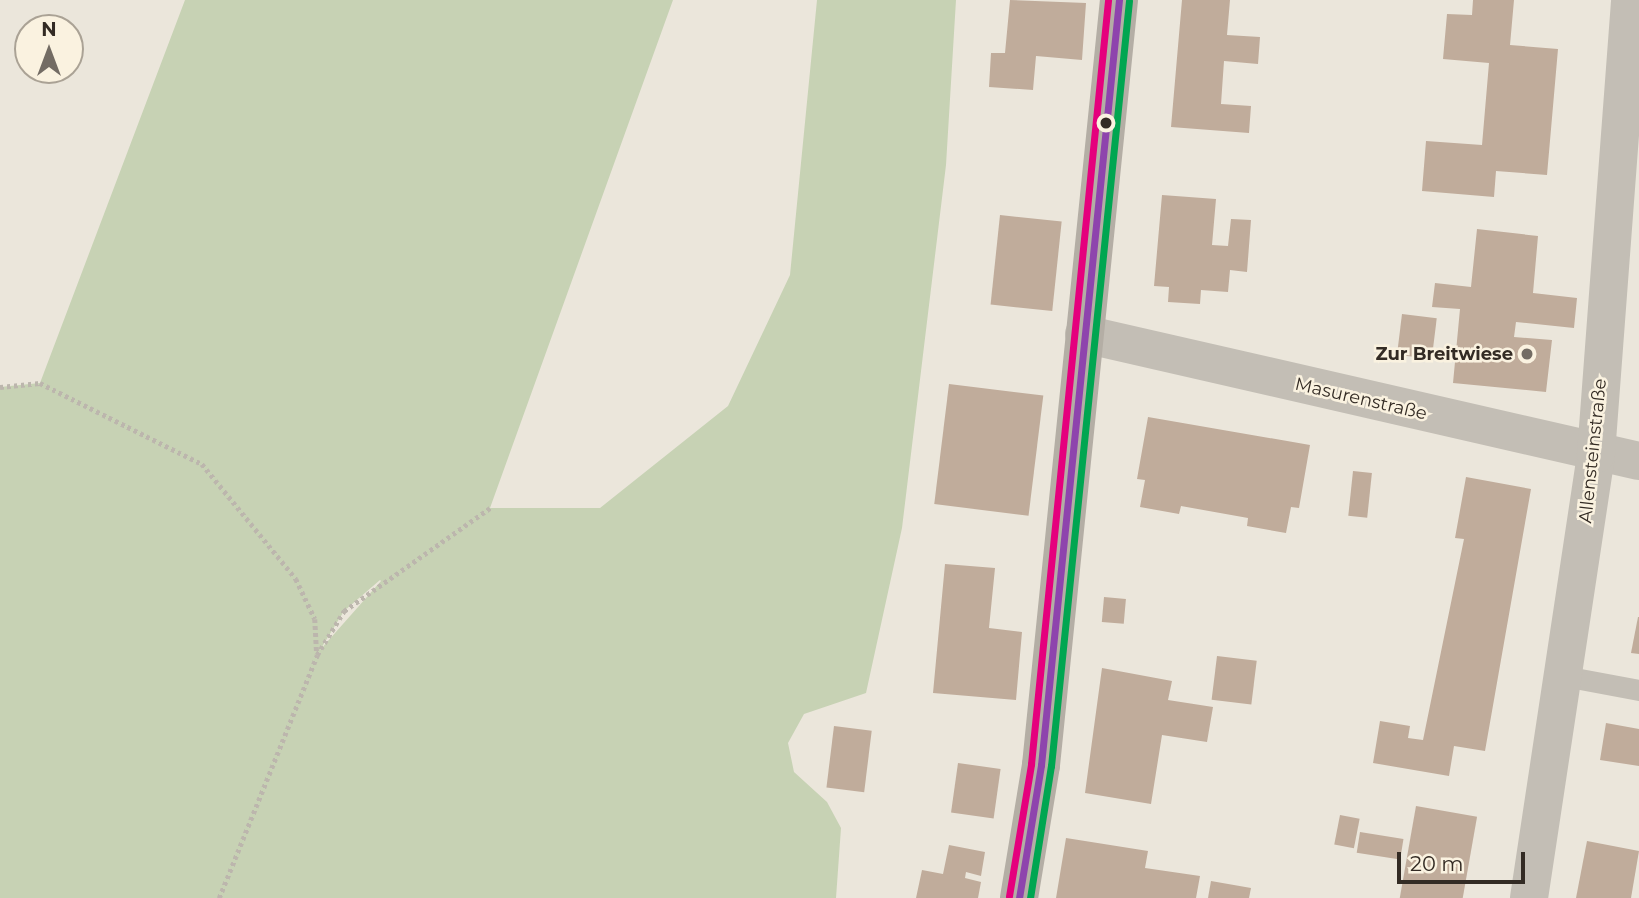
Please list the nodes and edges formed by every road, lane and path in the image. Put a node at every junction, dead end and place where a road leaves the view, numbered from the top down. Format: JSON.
{"nodes":[{"id":1,"x":1118,"y":0,"type":"edge"},
{"id":2,"x":1630,"y":0,"type":"edge"},
{"id":3,"x":1084,"y":334,"type":"junction"},
{"id":4,"x":0,"y":387,"type":"edge"},
{"id":5,"x":1596,"y":454,"type":"junction"},
{"id":6,"x":1639,"y":461,"type":"edge"},
{"id":7,"x":490,"y":508,"type":"dead end"},
{"id":8,"x":317,"y":655,"type":"junction"},
{"id":9,"x":1564,"y":676,"type":"junction"},
{"id":10,"x":1639,"y":690,"type":"edge"},
{"id":11,"x":219,"y":898,"type":"edge"},
{"id":12,"x":1019,"y":898,"type":"edge"},
{"id":13,"x":1529,"y":898,"type":"edge"}],
"edges":[{"from":1,"to":3,"type":"street"},
{"from":2,"to":5,"type":"street","name":"Allensteinstraße"},
{"from":3,"to":5,"type":"street","name":"Masurenstraße"},
{"from":3,"to":12,"type":"street"},
{"from":4,"to":8,"type":"path"},
{"from":5,"to":6,"type":"street","name":"Masurenstraße"},
{"from":5,"to":9,"type":"street","name":"Allensteinstraße"},
{"from":7,"to":8,"type":"path"},
{"from":8,"to":11,"type":"path"},
{"from":9,"to":10,"type":"lane"},
{"from":9,"to":13,"type":"street","name":"Allensteinstraße"}]}
